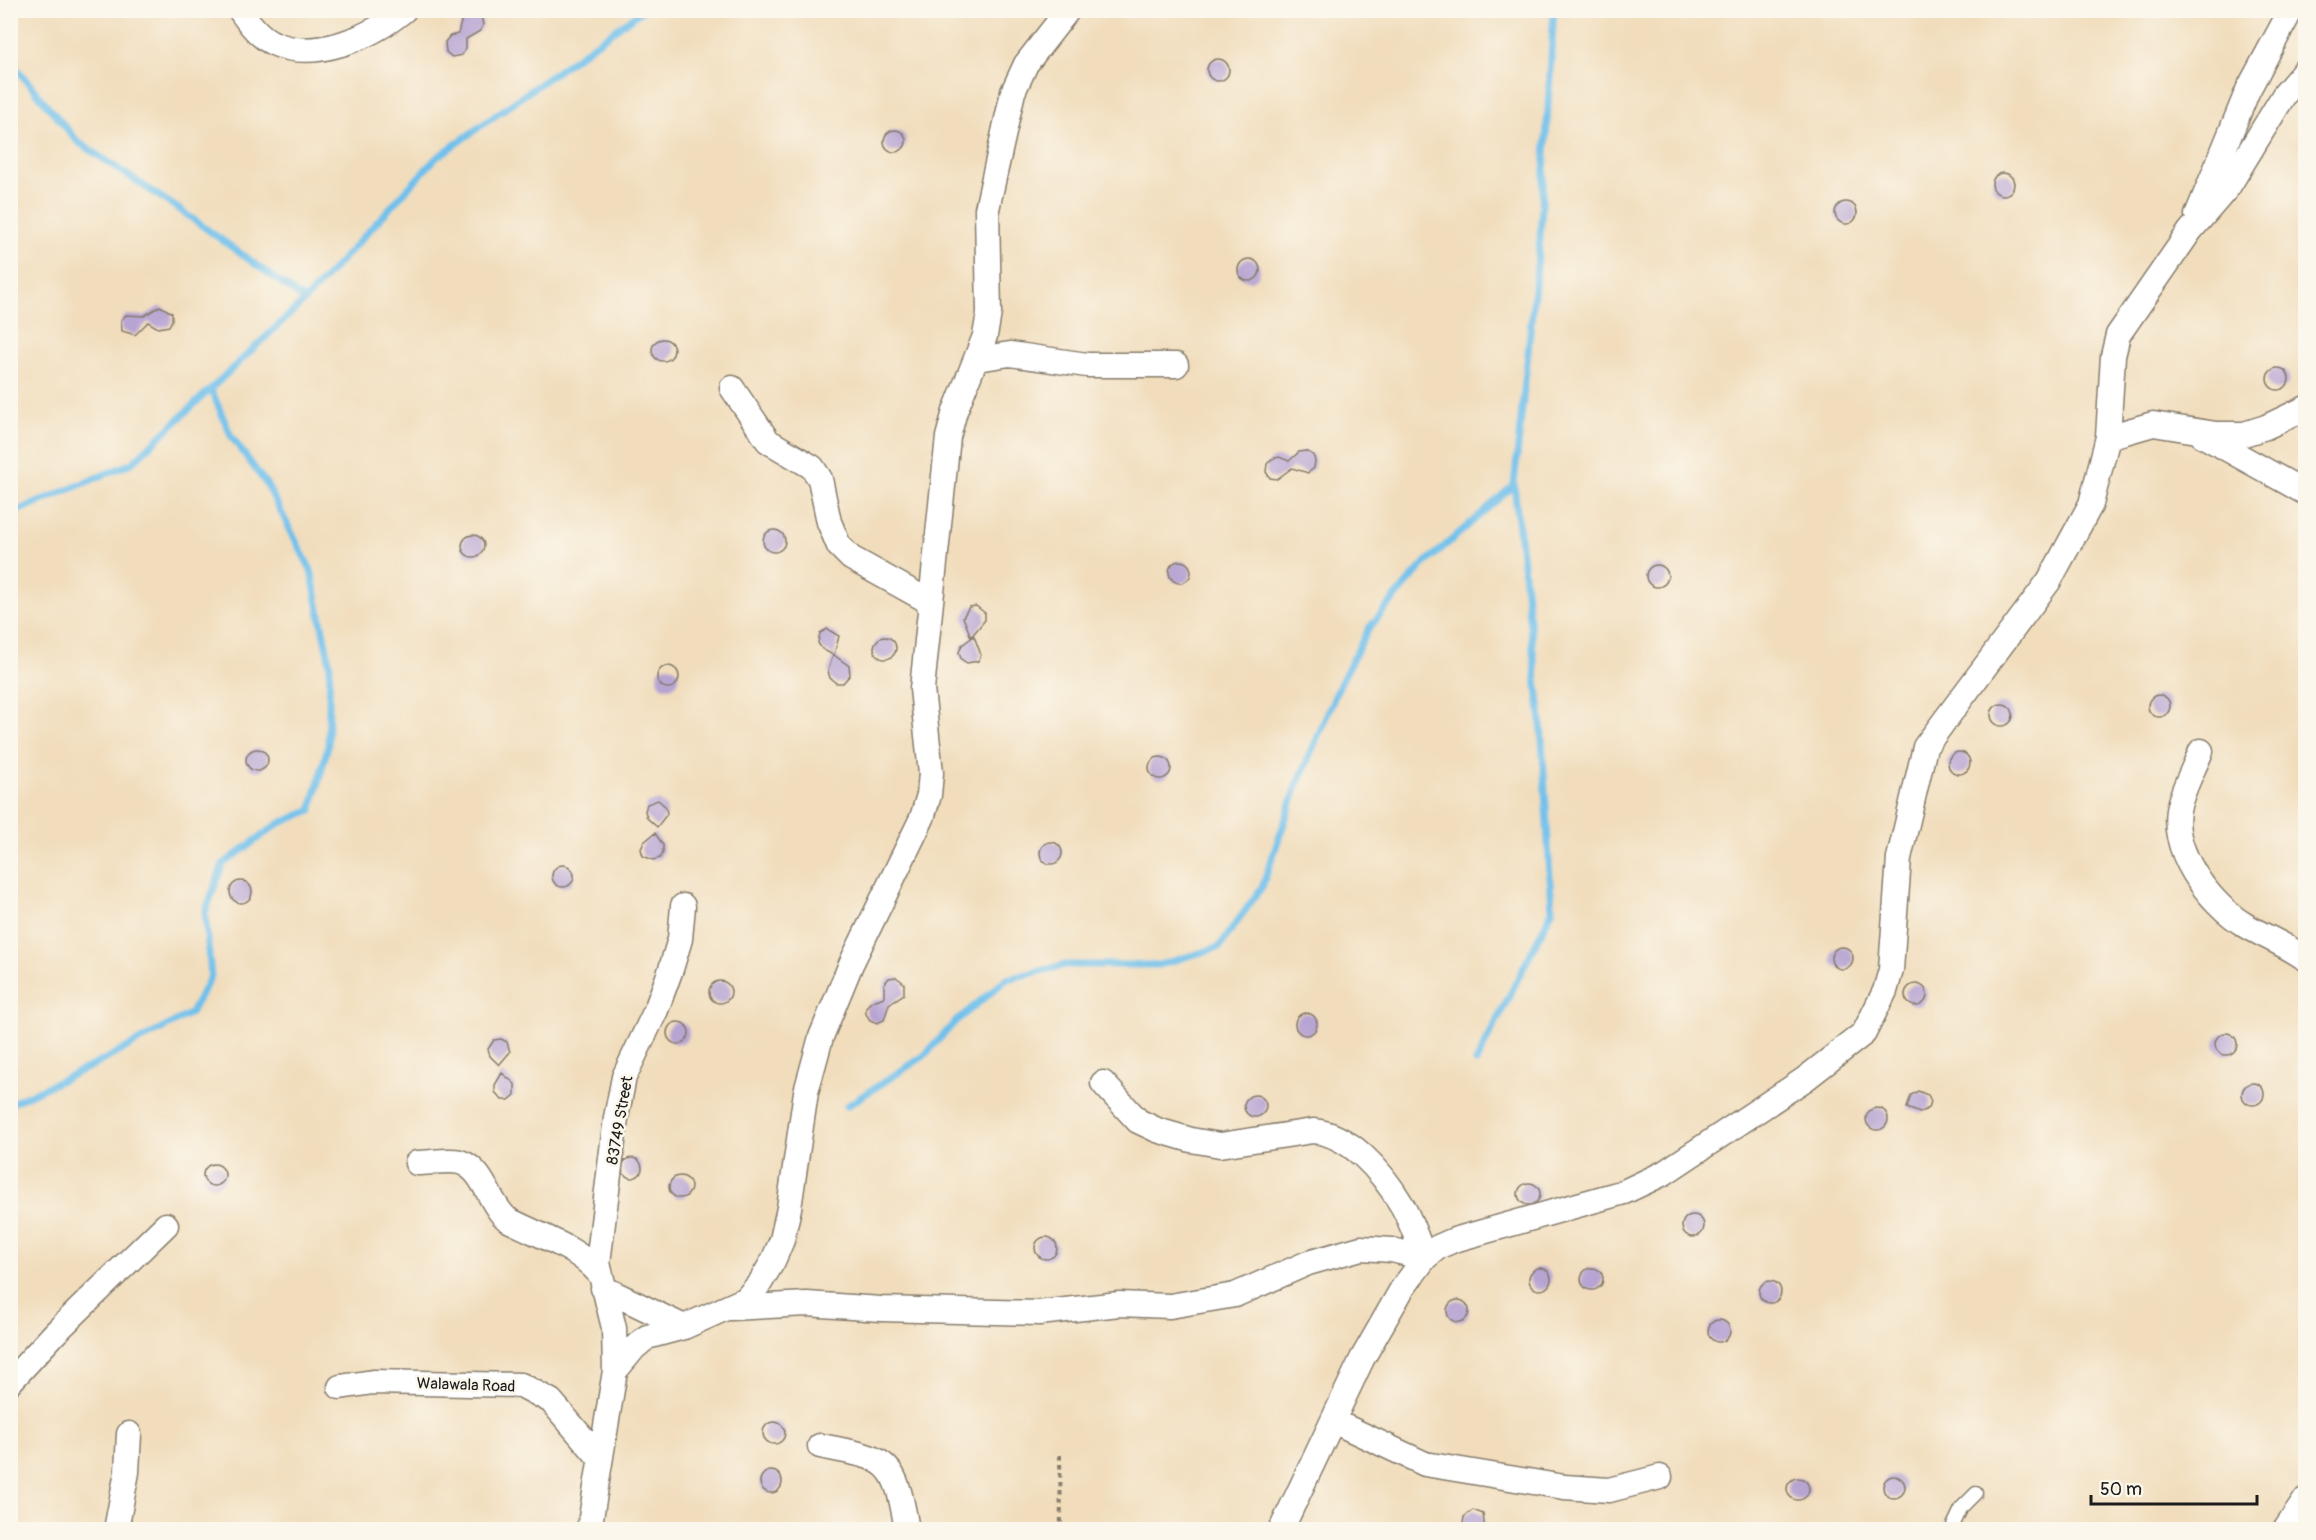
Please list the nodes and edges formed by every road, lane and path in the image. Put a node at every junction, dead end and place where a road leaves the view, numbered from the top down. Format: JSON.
{"nodes":[{"id":1,"x":240,"y":10,"type":"edge"},
{"id":2,"x":404,"y":10,"type":"edge"},
{"id":3,"x":1068,"y":10,"type":"edge"},
{"id":4,"x":2291,"y":10,"type":"edge"},
{"id":5,"x":2306,"y":69,"type":"edge"},
{"id":6,"x":2190,"y":231,"type":"junction"},
{"id":7,"x":977,"y":359,"type":"junction"},
{"id":8,"x":1176,"y":365,"type":"dead end"},
{"id":9,"x":732,"y":388,"type":"dead end"},
{"id":10,"x":2306,"y":408,"type":"edge"},
{"id":11,"x":2190,"y":428,"type":"junction"},
{"id":12,"x":2108,"y":437,"type":"junction"},
{"id":13,"x":2306,"y":493,"type":"edge"},
{"id":14,"x":930,"y":602,"type":"junction"},
{"id":15,"x":2201,"y":751,"type":"dead end"},
{"id":16,"x":683,"y":906,"type":"dead end"},
{"id":17,"x":2306,"y":958,"type":"edge"},
{"id":18,"x":1102,"y":1083,"type":"dead end"},
{"id":19,"x":417,"y":1163,"type":"dead end"},
{"id":20,"x":166,"y":1225,"type":"dead end"},
{"id":21,"x":1425,"y":1258,"type":"junction"},
{"id":22,"x":600,"y":1280,"type":"junction"},
{"id":23,"x":731,"y":1308,"type":"junction"},
{"id":24,"x":684,"y":1327,"type":"junction"},
{"id":25,"x":615,"y":1371,"type":"junction"},
{"id":26,"x":10,"y":1382,"type":"edge"},
{"id":27,"x":340,"y":1387,"type":"dead end"},
{"id":28,"x":1333,"y":1421,"type":"junction"},
{"id":29,"x":129,"y":1434,"type":"dead end"},
{"id":30,"x":820,"y":1446,"type":"dead end"},
{"id":31,"x":1060,"y":1455,"type":"dead end"},
{"id":32,"x":599,"y":1457,"type":"junction"},
{"id":33,"x":1660,"y":1477,"type":"dead end"},
{"id":34,"x":1976,"y":1493,"type":"dead end"},
{"id":35,"x":2306,"y":1498,"type":"edge"},
{"id":36,"x":116,"y":1530,"type":"edge"},
{"id":37,"x":589,"y":1530,"type":"edge"},
{"id":38,"x":907,"y":1530,"type":"edge"},
{"id":39,"x":1061,"y":1530,"type":"edge"},
{"id":40,"x":1281,"y":1530,"type":"edge"},
{"id":41,"x":1951,"y":1530,"type":"edge"},
{"id":42,"x":2285,"y":1530,"type":"edge"}],
"edges":[{"from":1,"to":2,"type":"street"},
{"from":3,"to":7,"type":"street"},
{"from":4,"to":6,"type":"street"},
{"from":5,"to":6,"type":"street"},
{"from":6,"to":12,"type":"street"},
{"from":7,"to":8,"type":"street"},
{"from":7,"to":14,"type":"street"},
{"from":9,"to":14,"type":"street"},
{"from":10,"to":11,"type":"street"},
{"from":11,"to":12,"type":"street"},
{"from":11,"to":13,"type":"street"},
{"from":12,"to":21,"type":"street"},
{"from":14,"to":23,"type":"street"},
{"from":15,"to":17,"type":"street"},
{"from":16,"to":22,"type":"street","name":"83749 Street"},
{"from":18,"to":21,"type":"street"},
{"from":19,"to":22,"type":"street"},
{"from":20,"to":26,"type":"street"},
{"from":21,"to":23,"type":"street"},
{"from":21,"to":28,"type":"street"},
{"from":22,"to":24,"type":"street"},
{"from":22,"to":25,"type":"street","name":"83749 Street"},
{"from":23,"to":24,"type":"street"},
{"from":24,"to":25,"type":"street"},
{"from":25,"to":32,"type":"street","name":"83749 Street"},
{"from":27,"to":32,"type":"street","name":"Walawala Road"},
{"from":28,"to":33,"type":"street"},
{"from":28,"to":40,"type":"street"},
{"from":29,"to":36,"type":"street"},
{"from":30,"to":38,"type":"street"},
{"from":31,"to":39,"type":"path"},
{"from":32,"to":37,"type":"street","name":"83749 Street"},
{"from":34,"to":41,"type":"lane"},
{"from":35,"to":42,"type":"street"}]}
